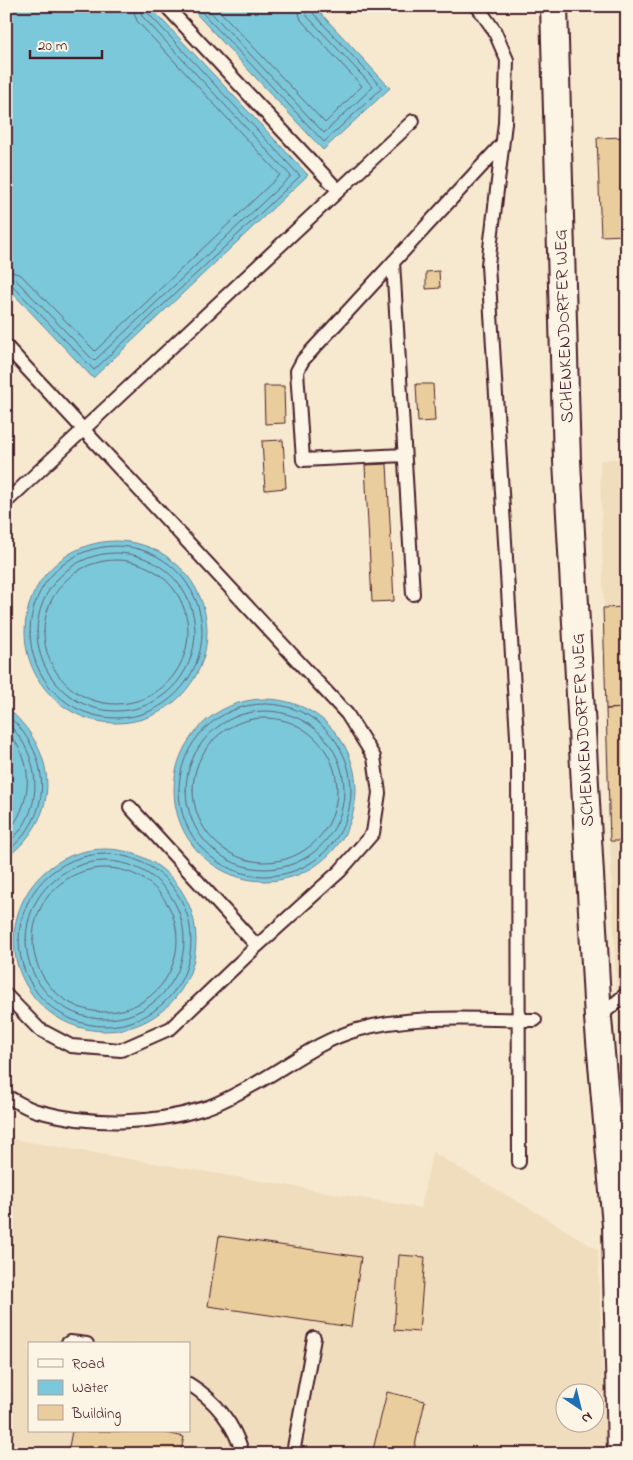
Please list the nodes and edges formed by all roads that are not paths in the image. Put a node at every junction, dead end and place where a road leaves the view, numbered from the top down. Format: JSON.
{"nodes":[{"id":1,"x":166,"y":6,"type":"edge"},
{"id":2,"x":477,"y":6,"type":"edge"},
{"id":3,"x":554,"y":6,"type":"edge"},
{"id":4,"x":413,"y":121,"type":"dead end"},
{"id":5,"x":502,"y":144,"type":"junction"},
{"id":6,"x":338,"y":190,"type":"junction"},
{"id":7,"x":393,"y":262,"type":"junction"},
{"id":8,"x":6,"y":346,"type":"edge"},
{"id":9,"x":83,"y":427,"type":"junction"},
{"id":10,"x":404,"y":454,"type":"junction"},
{"id":11,"x":6,"y":502,"type":"edge"},
{"id":12,"x":413,"y":594,"type":"dead end"},
{"id":13,"x":130,"y":807,"type":"dead end"},
{"id":14,"x":257,"y":946,"type":"junction"},
{"id":15,"x":627,"y":993,"type":"edge"},
{"id":16,"x":6,"y":995,"type":"edge"},
{"id":17,"x":598,"y":1018,"type":"junction"},
{"id":18,"x":518,"y":1020,"type":"junction"},
{"id":19,"x":534,"y":1020,"type":"dead end"},
{"id":20,"x":6,"y":1096,"type":"edge"},
{"id":21,"x":519,"y":1162,"type":"dead end"},
{"id":22,"x":314,"y":1338,"type":"dead end"},
{"id":23,"x":190,"y":1385,"type":"edge"},
{"id":24,"x":623,"y":1439,"type":"edge"},
{"id":25,"x":243,"y":1454,"type":"edge"},
{"id":26,"x":290,"y":1454,"type":"edge"}],
"edges":[{"from":1,"to":6,"type":"lane"},
{"from":2,"to":5,"type":"lane"},
{"from":3,"to":17,"type":"street","name":"SCHENKENDORFER WEG"},
{"from":4,"to":6,"type":"lane"},
{"from":5,"to":7,"type":"lane"},
{"from":5,"to":18,"type":"lane"},
{"from":6,"to":9,"type":"lane"},
{"from":7,"to":10,"type":"lane"},
{"from":7,"to":10,"type":"lane"},
{"from":8,"to":9,"type":"lane"},
{"from":9,"to":11,"type":"lane"},
{"from":9,"to":14,"type":"lane"},
{"from":10,"to":12,"type":"lane"},
{"from":13,"to":14,"type":"lane"},
{"from":14,"to":16,"type":"lane"},
{"from":15,"to":17,"type":"lane"},
{"from":17,"to":24,"type":"street","name":"SCHENKENDORFER WEG"},
{"from":18,"to":19,"type":"lane"},
{"from":18,"to":20,"type":"lane"},
{"from":18,"to":21,"type":"lane"},
{"from":22,"to":26,"type":"lane"},
{"from":23,"to":25,"type":"lane"}]}
